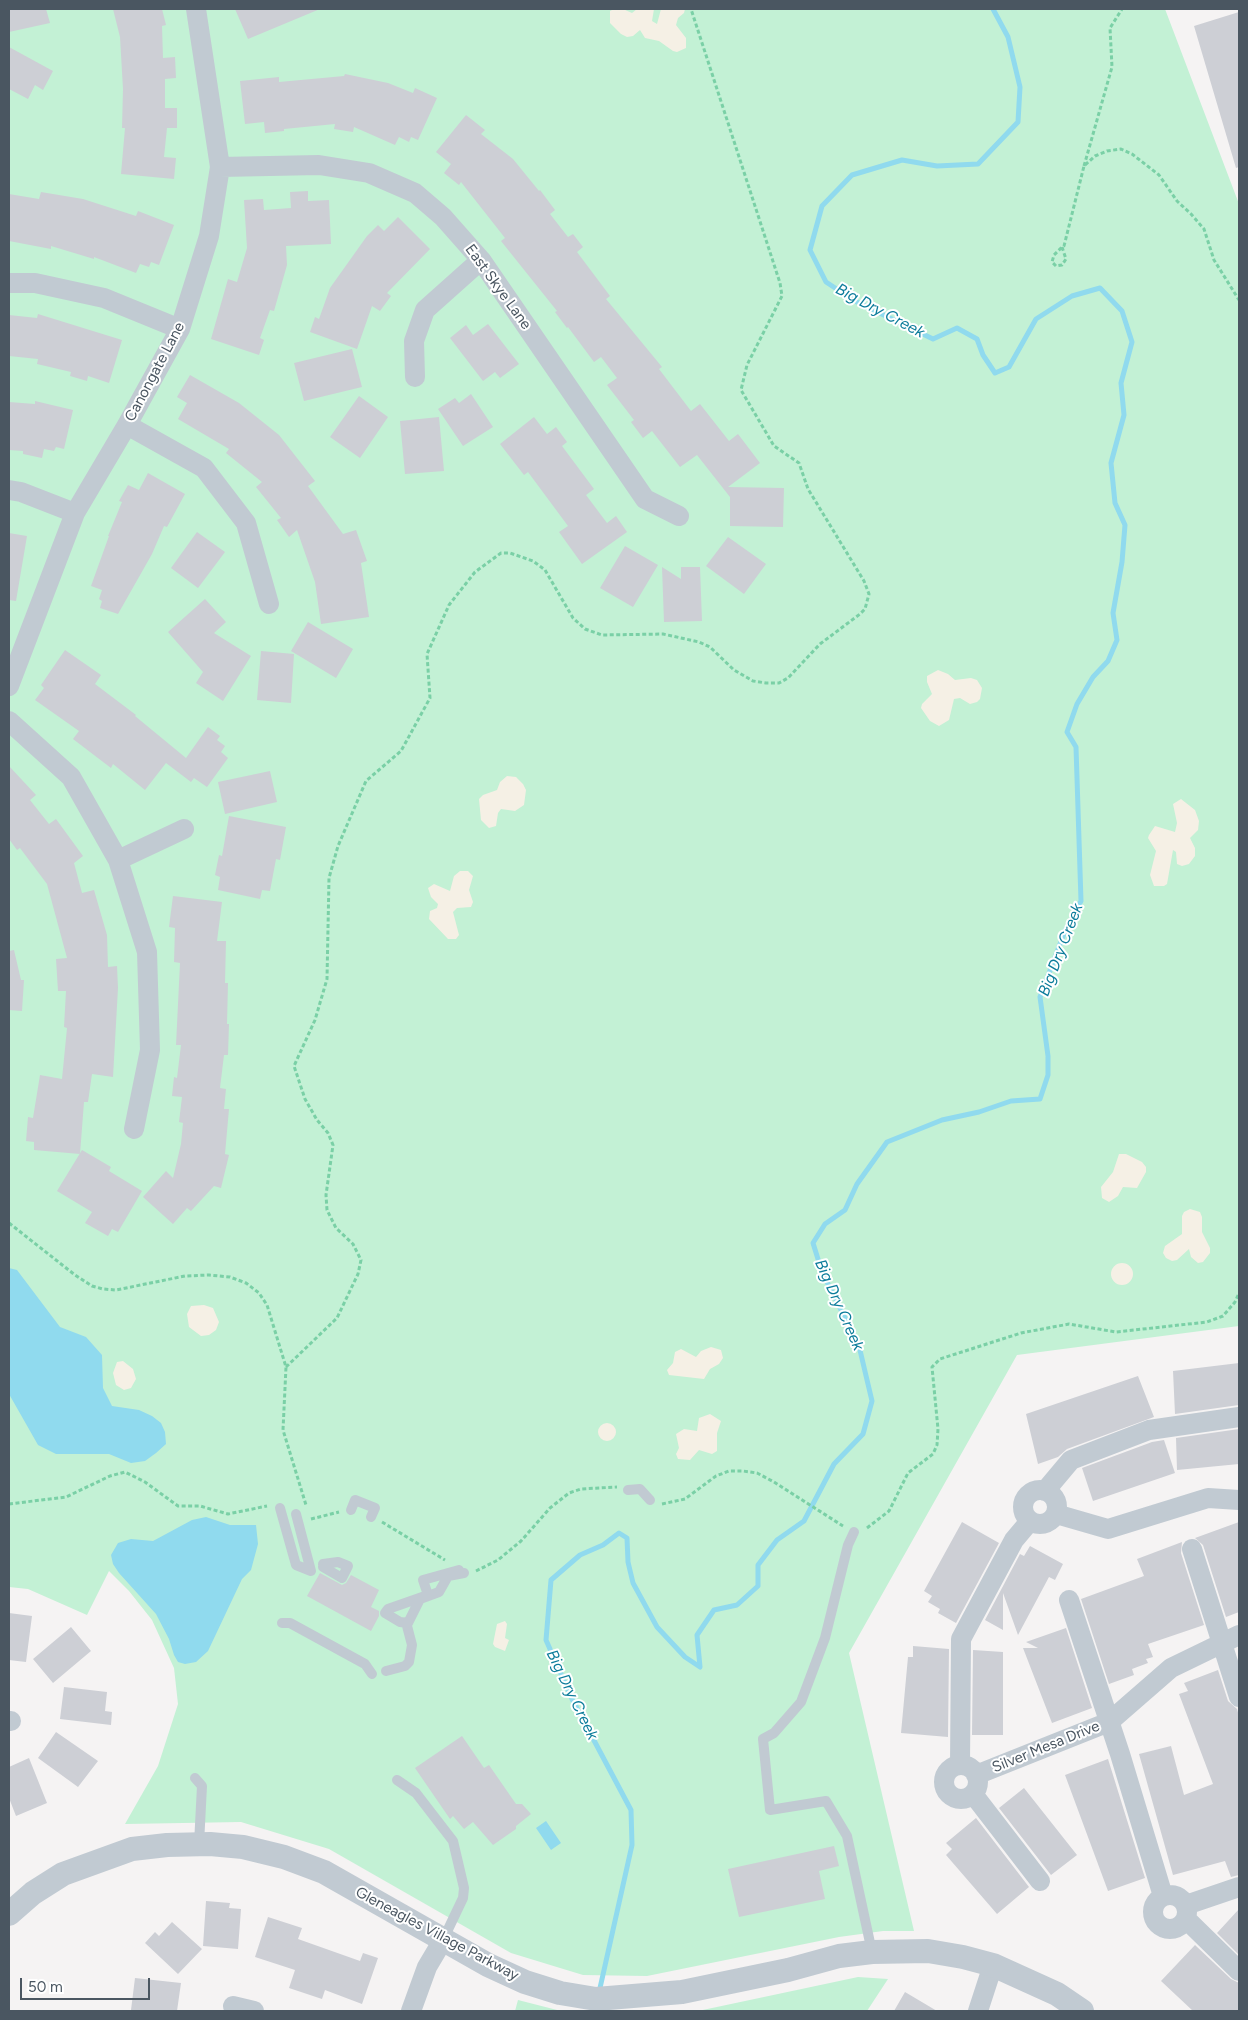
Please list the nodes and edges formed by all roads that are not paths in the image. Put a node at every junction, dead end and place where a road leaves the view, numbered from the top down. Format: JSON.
{"nodes":[{"id":1,"x":196,"y":9,"type":"edge"},
{"id":2,"x":220,"y":167,"type":"junction"},
{"id":3,"x":481,"y":260,"type":"junction"},
{"id":4,"x":9,"y":283,"type":"edge"},
{"id":5,"x":180,"y":329,"type":"junction"},
{"id":6,"x":415,"y":377,"type":"dead end"},
{"id":7,"x":127,"y":426,"type":"junction"},
{"id":8,"x":9,"y":490,"type":"edge"},
{"id":9,"x":75,"y":513,"type":"junction"},
{"id":10,"x":679,"y":516,"type":"dead end"},
{"id":11,"x":269,"y":604,"type":"dead end"},
{"id":12,"x":9,"y":686,"type":"edge"},
{"id":13,"x":9,"y":721,"type":"edge"},
{"id":14,"x":184,"y":829,"type":"dead end"},
{"id":15,"x":118,"y":860,"type":"junction"},
{"id":16,"x":134,"y":1129,"type":"dead end"},
{"id":17,"x":1239,"y":1417,"type":"edge"},
{"id":18,"x":628,"y":1490,"type":"road end"},
{"id":19,"x":1045,"y":1491,"type":"junction"},
{"id":20,"x":650,"y":1500,"type":"road end"},
{"id":21,"x":1239,"y":1500,"type":"edge"},
{"id":22,"x":280,"y":1508,"type":"road end"},
{"id":23,"x":351,"y":1510,"type":"road end"},
{"id":24,"x":296,"y":1514,"type":"road end"},
{"id":25,"x":1056,"y":1514,"type":"junction"},
{"id":26,"x":371,"y":1517,"type":"road end"},
{"id":27,"x":1030,"y":1521,"type":"junction"},
{"id":28,"x":854,"y":1532,"type":"road end"},
{"id":29,"x":1192,"y":1549,"type":"dead end"},
{"id":30,"x":1069,"y":1600,"type":"dead end"},
{"id":31,"x":406,"y":1622,"type":"junction"},
{"id":32,"x":282,"y":1623,"type":"dead end"},
{"id":33,"x":1239,"y":1635,"type":"edge"},
{"id":34,"x":1220,"y":1643,"type":"junction"},
{"id":35,"x":386,"y":1671,"type":"dead end"},
{"id":36,"x":372,"y":1674,"type":"dead end"},
{"id":37,"x":1239,"y":1697,"type":"edge"},
{"id":38,"x":1109,"y":1722,"type":"junction"},
{"id":39,"x":195,"y":1778,"type":"dead end"},
{"id":40,"x":970,"y":1778,"type":"junction"},
{"id":41,"x":397,"y":1780,"type":"dead end"},
{"id":42,"x":199,"y":1844,"type":"junction"},
{"id":43,"x":1040,"y":1881,"type":"dead end"},
{"id":44,"x":1239,"y":1887,"type":"edge"},
{"id":45,"x":1163,"y":1896,"type":"junction"},
{"id":46,"x":1186,"y":1912,"type":"junction"},
{"id":47,"x":9,"y":1914,"type":"edge"},
{"id":48,"x":443,"y":1940,"type":"junction"},
{"id":49,"x":872,"y":1952,"type":"junction"},
{"id":50,"x":993,"y":1965,"type":"junction"},
{"id":51,"x":1239,"y":1971,"type":"edge"},
{"id":52,"x":234,"y":2006,"type":"dead end"},
{"id":53,"x":254,"y":2011,"type":"edge"},
{"id":54,"x":411,"y":2011,"type":"edge"},
{"id":55,"x":978,"y":2011,"type":"edge"},
{"id":56,"x":1082,"y":2011,"type":"edge"}],
"edges":[{"from":1,"to":2,"type":"street","name":"Canongate Lane"},
{"from":2,"to":3,"type":"street","name":"East Skye Lane"},
{"from":2,"to":5,"type":"street","name":"Canongate Lane"},
{"from":3,"to":6,"type":"street"},
{"from":3,"to":10,"type":"street","name":"East Skye Lane"},
{"from":4,"to":5,"type":"street"},
{"from":5,"to":7,"type":"street","name":"Canongate Lane"},
{"from":7,"to":9,"type":"street","name":"Canongate Lane"},
{"from":7,"to":11,"type":"street"},
{"from":8,"to":9,"type":"street"},
{"from":9,"to":12,"type":"street","name":"Canongate Lane"},
{"from":13,"to":15,"type":"street"},
{"from":14,"to":15,"type":"street"},
{"from":15,"to":16,"type":"street"},
{"from":17,"to":19,"type":"street"},
{"from":18,"to":20,"type":"lane"},
{"from":19,"to":25,"type":"street"},
{"from":19,"to":27,"type":"street"},
{"from":21,"to":25,"type":"street"},
{"from":22,"to":24,"type":"lane"},
{"from":23,"to":26,"type":"lane"},
{"from":25,"to":27,"type":"street"},
{"from":27,"to":40,"type":"street"},
{"from":28,"to":49,"type":"lane"},
{"from":29,"to":34,"type":"street"},
{"from":30,"to":38,"type":"street"},
{"from":31,"to":31,"type":"lane"},
{"from":31,"to":35,"type":"lane"},
{"from":32,"to":36,"type":"lane"},
{"from":33,"to":34,"type":"street","name":"Silver Mesa Drive"},
{"from":34,"to":37,"type":"street"},
{"from":34,"to":38,"type":"street","name":"Silver Mesa Drive"},
{"from":38,"to":40,"type":"street","name":"Silver Mesa Drive"},
{"from":38,"to":45,"type":"street"},
{"from":39,"to":42,"type":"lane"},
{"from":40,"to":43,"type":"street"},
{"from":41,"to":48,"type":"lane"},
{"from":42,"to":47,"type":"street","name":"Gleneagles Village Parkway"},
{"from":42,"to":48,"type":"street","name":"Gleneagles Village Parkway"},
{"from":44,"to":46,"type":"street"},
{"from":45,"to":46,"type":"street"},
{"from":45,"to":46,"type":"street"},
{"from":46,"to":51,"type":"street"},
{"from":48,"to":49,"type":"street","name":"Gleneagles Village Parkway"},
{"from":48,"to":54,"type":"street"},
{"from":49,"to":50,"type":"street","name":"Gleneagles Village Parkway"},
{"from":50,"to":55,"type":"street"},
{"from":50,"to":56,"type":"street","name":"Gleneagles Village Parkway"},
{"from":52,"to":53,"type":"street"}]}
